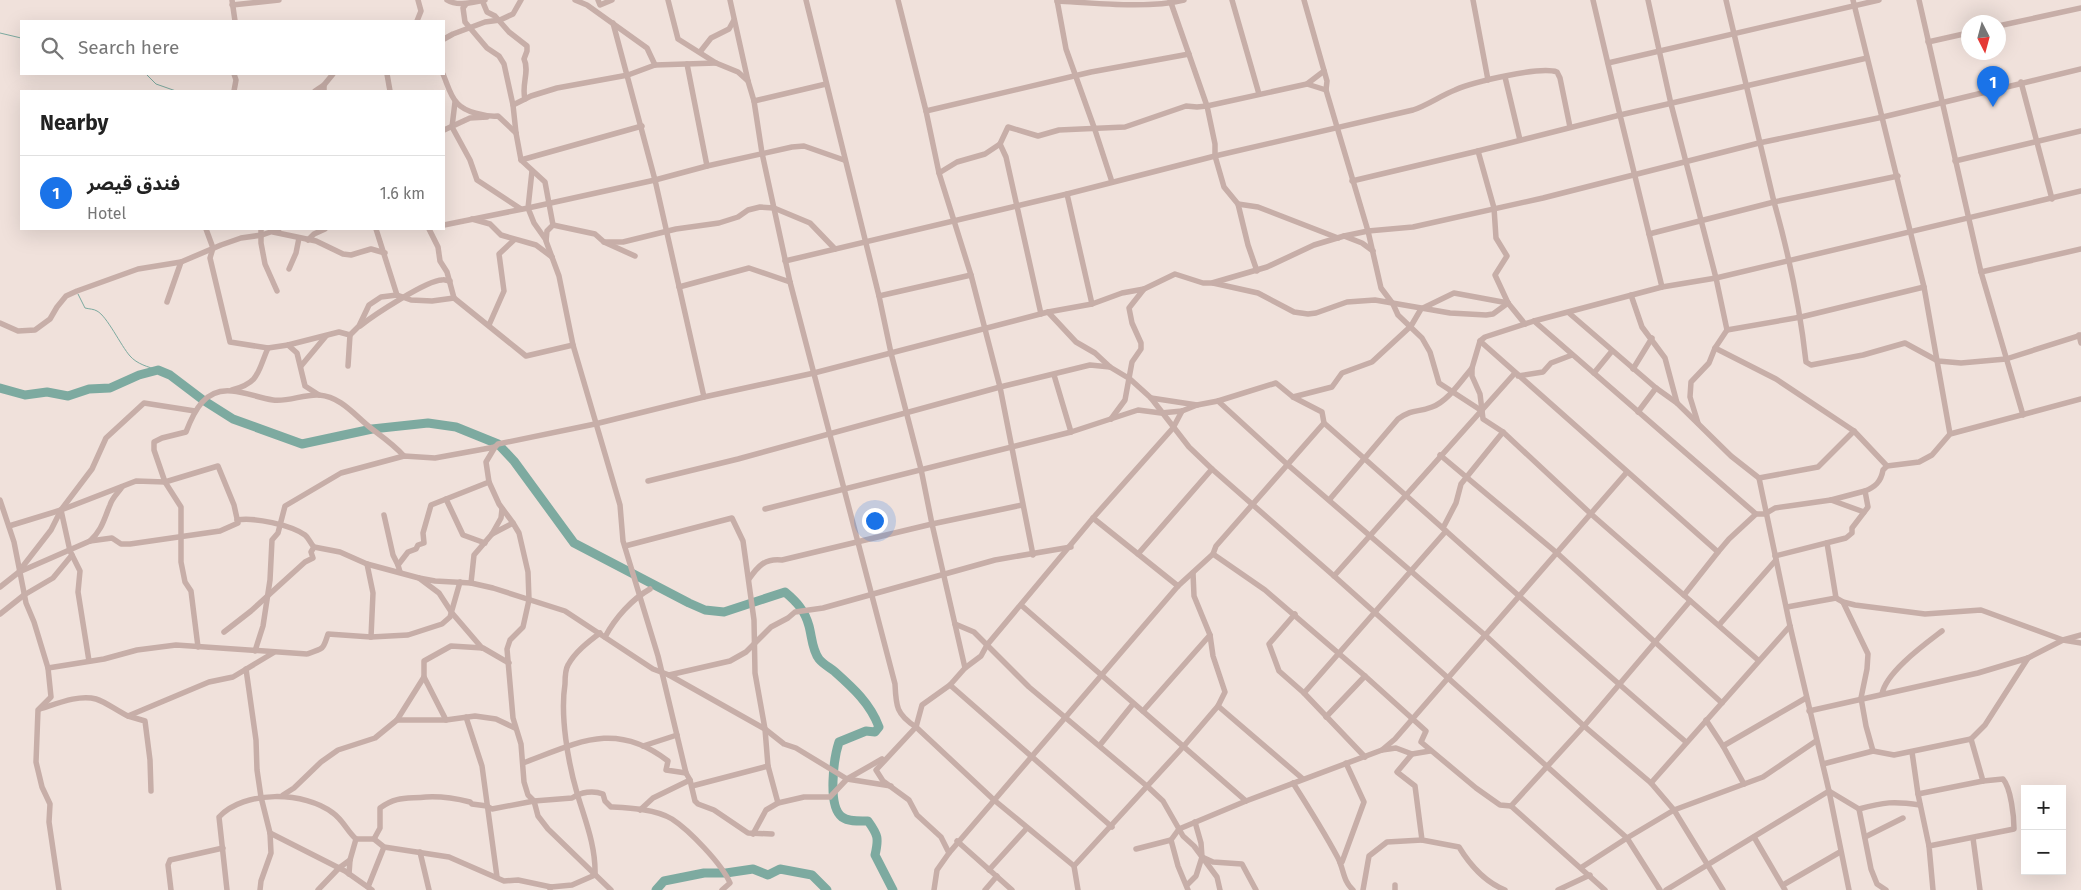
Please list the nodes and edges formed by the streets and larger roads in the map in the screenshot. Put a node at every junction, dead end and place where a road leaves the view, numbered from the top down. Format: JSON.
{"nodes":[{"id":1,"x":279,"y":0,"type":"edge"},
{"id":2,"x":418,"y":0,"type":"edge"},
{"id":3,"x":447,"y":0,"type":"edge"},
{"id":4,"x":483,"y":0,"type":"edge"},
{"id":5,"x":521,"y":0,"type":"edge"},
{"id":6,"x":574,"y":0,"type":"edge"},
{"id":7,"x":598,"y":0,"type":"edge"},
{"id":8,"x":612,"y":0,"type":"edge"},
{"id":9,"x":668,"y":0,"type":"edge"},
{"id":10,"x":730,"y":0,"type":"edge"},
{"id":11,"x":806,"y":0,"type":"edge"},
{"id":12,"x":898,"y":0,"type":"edge"},
{"id":13,"x":1057,"y":0,"type":"edge"},
{"id":14,"x":1184,"y":0,"type":"edge"},
{"id":15,"x":1232,"y":0,"type":"edge"},
{"id":16,"x":1304,"y":0,"type":"edge"},
{"id":17,"x":1473,"y":0,"type":"edge"},
{"id":18,"x":1592,"y":0,"type":"edge"},
{"id":19,"x":1648,"y":0,"type":"edge"},
{"id":20,"x":1726,"y":0,"type":"edge"},
{"id":21,"x":1879,"y":0,"type":"edge"},
{"id":22,"x":1919,"y":0,"type":"edge"},
{"id":23,"x":1118,"y":2,"type":"edge"},
{"id":24,"x":1170,"y":2,"type":"edge"},
{"id":25,"x":232,"y":3,"type":"edge"},
{"id":26,"x":1854,"y":3,"type":"edge"},
{"id":27,"x":466,"y":4,"type":"junction"},
{"id":28,"x":2081,"y":8,"type":"edge"},
{"id":29,"x":421,"y":11,"type":"junction"},
{"id":30,"x":234,"y":20,"type":"edge"},
{"id":31,"x":417,"y":20,"type":"edge"},
{"id":32,"x":424,"y":20,"type":"edge"},
{"id":33,"x":500,"y":20,"type":"junction"},
{"id":34,"x":734,"y":20,"type":"junction"},
{"id":35,"x":613,"y":23,"type":"junction"},
{"id":36,"x":2006,"y":24,"type":"edge"},
{"id":37,"x":471,"y":28,"type":"junction"},
{"id":38,"x":1734,"y":35,"type":"junction"},
{"id":39,"x":1961,"y":35,"type":"edge"},
{"id":40,"x":445,"y":39,"type":"edge"},
{"id":41,"x":1928,"y":42,"type":"junction"},
{"id":42,"x":1660,"y":51,"type":"junction"},
{"id":43,"x":700,"y":52,"type":"junction"},
{"id":44,"x":1189,"y":54,"type":"junction"},
{"id":45,"x":1867,"y":58,"type":"junction"},
{"id":46,"x":716,"y":63,"type":"junction"},
{"id":47,"x":1608,"y":63,"type":"junction"},
{"id":48,"x":686,"y":64,"type":"junction"},
{"id":49,"x":655,"y":65,"type":"junction"},
{"id":50,"x":2081,"y":69,"type":"edge"},
{"id":51,"x":1324,"y":71,"type":"junction"},
{"id":52,"x":234,"y":75,"type":"edge"},
{"id":53,"x":333,"y":75,"type":"edge"},
{"id":54,"x":388,"y":75,"type":"edge"},
{"id":55,"x":443,"y":75,"type":"edge"},
{"id":56,"x":628,"y":76,"type":"junction"},
{"id":57,"x":1076,"y":77,"type":"junction"},
{"id":58,"x":1505,"y":77,"type":"junction"},
{"id":59,"x":1488,"y":80,"type":"junction"},
{"id":60,"x":748,"y":81,"type":"junction"},
{"id":61,"x":2021,"y":82,"type":"junction"},
{"id":62,"x":826,"y":84,"type":"junction"},
{"id":63,"x":1306,"y":84,"type":"junction"},
{"id":64,"x":1747,"y":86,"type":"junction"},
{"id":65,"x":324,"y":88,"type":"edge"},
{"id":66,"x":234,"y":90,"type":"edge"},
{"id":67,"x":390,"y":90,"type":"edge"},
{"id":68,"x":1326,"y":90,"type":"junction"},
{"id":69,"x":1259,"y":94,"type":"junction"},
{"id":70,"x":525,"y":99,"type":"junction"},
{"id":71,"x":754,"y":101,"type":"junction"},
{"id":72,"x":455,"y":102,"type":"junction"},
{"id":73,"x":1942,"y":103,"type":"junction"},
{"id":74,"x":1672,"y":104,"type":"junction"},
{"id":75,"x":514,"y":105,"type":"junction"},
{"id":76,"x":1207,"y":106,"type":"junction"},
{"id":77,"x":926,"y":111,"type":"junction"},
{"id":78,"x":1620,"y":115,"type":"junction"},
{"id":79,"x":489,"y":116,"type":"junction"},
{"id":80,"x":1883,"y":117,"type":"junction"},
{"id":81,"x":642,"y":126,"type":"junction"},
{"id":82,"x":452,"y":127,"type":"junction"},
{"id":83,"x":1570,"y":127,"type":"junction"},
{"id":84,"x":1337,"y":129,"type":"junction"},
{"id":85,"x":445,"y":130,"type":"edge"},
{"id":86,"x":1096,"y":130,"type":"junction"},
{"id":87,"x":2081,"y":131,"type":"edge"},
{"id":88,"x":516,"y":133,"type":"junction"},
{"id":89,"x":1520,"y":140,"type":"junction"},
{"id":90,"x":2038,"y":140,"type":"junction"},
{"id":91,"x":1000,"y":144,"type":"junction"},
{"id":92,"x":1759,"y":144,"type":"junction"},
{"id":93,"x":1478,"y":151,"type":"junction"},
{"id":94,"x":762,"y":153,"type":"junction"},
{"id":95,"x":1214,"y":156,"type":"junction"},
{"id":96,"x":521,"y":160,"type":"junction"},
{"id":97,"x":844,"y":160,"type":"junction"},
{"id":98,"x":1955,"y":161,"type":"junction"},
{"id":99,"x":1686,"y":162,"type":"junction"},
{"id":100,"x":707,"y":166,"type":"junction"},
{"id":101,"x":532,"y":171,"type":"junction"},
{"id":102,"x":939,"y":173,"type":"junction"},
{"id":103,"x":1635,"y":174,"type":"junction"},
{"id":104,"x":1898,"y":176,"type":"junction"},
{"id":105,"x":656,"y":180,"type":"junction"},
{"id":106,"x":1352,"y":181,"type":"junction"},
{"id":107,"x":1112,"y":182,"type":"junction"},
{"id":108,"x":2081,"y":193,"type":"edge"},
{"id":109,"x":1067,"y":194,"type":"junction"},
{"id":110,"x":2052,"y":199,"type":"junction"},
{"id":111,"x":1774,"y":202,"type":"junction"},
{"id":112,"x":1238,"y":204,"type":"junction"},
{"id":113,"x":549,"y":205,"type":"junction"},
{"id":114,"x":1015,"y":205,"type":"junction"},
{"id":115,"x":528,"y":208,"type":"junction"},
{"id":116,"x":774,"y":208,"type":"junction"},
{"id":117,"x":1494,"y":208,"type":"junction"},
{"id":118,"x":521,"y":209,"type":"junction"},
{"id":119,"x":1967,"y":218,"type":"junction"},
{"id":120,"x":472,"y":219,"type":"junction"},
{"id":121,"x":954,"y":220,"type":"junction"},
{"id":122,"x":1702,"y":222,"type":"junction"},
{"id":123,"x":445,"y":225,"type":"edge"},
{"id":124,"x":553,"y":225,"type":"junction"},
{"id":125,"x":206,"y":230,"type":"edge"},
{"id":126,"x":278,"y":230,"type":"edge"},
{"id":127,"x":323,"y":230,"type":"edge"},
{"id":128,"x":376,"y":230,"type":"edge"},
{"id":129,"x":430,"y":230,"type":"edge"},
{"id":130,"x":1910,"y":230,"type":"junction"},
{"id":131,"x":666,"y":231,"type":"junction"},
{"id":132,"x":1368,"y":231,"type":"junction"},
{"id":133,"x":262,"y":232,"type":"edge"},
{"id":134,"x":273,"y":232,"type":"junction"},
{"id":135,"x":1649,"y":234,"type":"junction"},
{"id":136,"x":1341,"y":237,"type":"junction"},
{"id":137,"x":298,"y":238,"type":"junction"},
{"id":138,"x":308,"y":240,"type":"junction"},
{"id":139,"x":514,"y":240,"type":"junction"},
{"id":140,"x":546,"y":241,"type":"junction"},
{"id":141,"x":864,"y":241,"type":"junction"},
{"id":142,"x":604,"y":242,"type":"junction"},
{"id":143,"x":213,"y":248,"type":"junction"},
{"id":144,"x":834,"y":249,"type":"junction"},
{"id":145,"x":2081,"y":249,"type":"edge"},
{"id":146,"x":1373,"y":250,"type":"junction"},
{"id":147,"x":385,"y":253,"type":"junction"},
{"id":148,"x":635,"y":256,"type":"dead end"},
{"id":149,"x":552,"y":258,"type":"junction"},
{"id":150,"x":785,"y":261,"type":"junction"},
{"id":151,"x":1789,"y":261,"type":"junction"},
{"id":152,"x":181,"y":262,"type":"junction"},
{"id":153,"x":289,"y":268,"type":"dead end"},
{"id":154,"x":1257,"y":271,"type":"junction"},
{"id":155,"x":1980,"y":272,"type":"junction"},
{"id":156,"x":971,"y":275,"type":"junction"},
{"id":157,"x":1716,"y":278,"type":"junction"},
{"id":158,"x":450,"y":281,"type":"junction"},
{"id":159,"x":790,"y":282,"type":"junction"},
{"id":160,"x":1212,"y":283,"type":"junction"},
{"id":161,"x":679,"y":287,"type":"junction"},
{"id":162,"x":1662,"y":287,"type":"junction"},
{"id":163,"x":1924,"y":288,"type":"junction"},
{"id":164,"x":1144,"y":289,"type":"junction"},
{"id":165,"x":277,"y":291,"type":"dead end"},
{"id":166,"x":397,"y":295,"type":"junction"},
{"id":167,"x":1631,"y":295,"type":"junction"},
{"id":168,"x":879,"y":296,"type":"junction"},
{"id":169,"x":405,"y":298,"type":"junction"},
{"id":170,"x":454,"y":298,"type":"junction"},
{"id":171,"x":167,"y":302,"type":"dead end"},
{"id":172,"x":1092,"y":304,"type":"junction"},
{"id":173,"x":1393,"y":304,"type":"junction"},
{"id":174,"x":1508,"y":304,"type":"junction"},
{"id":175,"x":1421,"y":309,"type":"junction"},
{"id":176,"x":1048,"y":312,"type":"junction"},
{"id":177,"x":1569,"y":313,"type":"junction"},
{"id":178,"x":1041,"y":314,"type":"junction"},
{"id":179,"x":1801,"y":317,"type":"junction"},
{"id":180,"x":1534,"y":321,"type":"junction"},
{"id":181,"x":0,"y":323,"type":"edge"},
{"id":182,"x":1525,"y":324,"type":"junction"},
{"id":183,"x":489,"y":325,"type":"junction"},
{"id":184,"x":359,"y":326,"type":"junction"},
{"id":185,"x":1411,"y":326,"type":"junction"},
{"id":186,"x":984,"y":329,"type":"junction"},
{"id":187,"x":1727,"y":330,"type":"junction"},
{"id":188,"x":350,"y":335,"type":"junction"},
{"id":189,"x":2080,"y":335,"type":"edge"},
{"id":190,"x":326,"y":336,"type":"junction"},
{"id":191,"x":1652,"y":338,"type":"junction"},
{"id":192,"x":1480,"y":341,"type":"junction"},
{"id":193,"x":2081,"y":343,"type":"edge"},
{"id":194,"x":288,"y":345,"type":"junction"},
{"id":195,"x":573,"y":345,"type":"junction"},
{"id":196,"x":268,"y":348,"type":"junction"},
{"id":197,"x":1716,"y":348,"type":"junction"},
{"id":198,"x":1612,"y":351,"type":"junction"},
{"id":199,"x":890,"y":353,"type":"junction"},
{"id":200,"x":1572,"y":354,"type":"junction"},
{"id":201,"x":2006,"y":359,"type":"junction"},
{"id":202,"x":1938,"y":361,"type":"junction"},
{"id":203,"x":301,"y":366,"type":"junction"},
{"id":204,"x":348,"y":366,"type":"dead end"},
{"id":205,"x":1110,"y":367,"type":"junction"},
{"id":206,"x":1472,"y":368,"type":"junction"},
{"id":207,"x":1633,"y":368,"type":"junction"},
{"id":208,"x":814,"y":373,"type":"junction"},
{"id":209,"x":1594,"y":373,"type":"junction"},
{"id":210,"x":1517,"y":374,"type":"junction"},
{"id":211,"x":1054,"y":375,"type":"junction"},
{"id":212,"x":1130,"y":379,"type":"junction"},
{"id":213,"x":1000,"y":387,"type":"junction"},
{"id":214,"x":1656,"y":388,"type":"junction"},
{"id":215,"x":231,"y":390,"type":"junction"},
{"id":216,"x":1452,"y":391,"type":"junction"},
{"id":217,"x":319,"y":395,"type":"junction"},
{"id":218,"x":704,"y":397,"type":"junction"},
{"id":219,"x":1293,"y":397,"type":"junction"},
{"id":220,"x":1151,"y":398,"type":"junction"},
{"id":221,"x":2081,"y":399,"type":"edge"},
{"id":222,"x":1218,"y":401,"type":"junction"},
{"id":223,"x":1677,"y":403,"type":"junction"},
{"id":224,"x":1197,"y":405,"type":"junction"},
{"id":225,"x":195,"y":411,"type":"junction"},
{"id":226,"x":1182,"y":411,"type":"junction"},
{"id":227,"x":906,"y":412,"type":"junction"},
{"id":228,"x":1482,"y":412,"type":"junction"},
{"id":229,"x":1638,"y":412,"type":"junction"},
{"id":230,"x":1161,"y":413,"type":"junction"},
{"id":231,"x":2023,"y":415,"type":"junction"},
{"id":232,"x":1111,"y":419,"type":"junction"},
{"id":233,"x":1324,"y":423,"type":"junction"},
{"id":234,"x":595,"y":424,"type":"junction"},
{"id":235,"x":1699,"y":425,"type":"junction"},
{"id":236,"x":1173,"y":428,"type":"junction"},
{"id":237,"x":1854,"y":431,"type":"junction"},
{"id":238,"x":1071,"y":432,"type":"junction"},
{"id":239,"x":1503,"y":432,"type":"junction"},
{"id":240,"x":831,"y":434,"type":"junction"},
{"id":241,"x":1950,"y":434,"type":"junction"},
{"id":242,"x":1012,"y":446,"type":"junction"},
{"id":243,"x":495,"y":447,"type":"junction"},
{"id":244,"x":1440,"y":455,"type":"junction"},
{"id":245,"x":404,"y":456,"type":"junction"},
{"id":246,"x":1365,"y":459,"type":"junction"},
{"id":247,"x":1288,"y":465,"type":"junction"},
{"id":248,"x":1887,"y":466,"type":"junction"},
{"id":249,"x":921,"y":469,"type":"junction"},
{"id":250,"x":1212,"y":469,"type":"junction"},
{"id":251,"x":1627,"y":472,"type":"junction"},
{"id":252,"x":1467,"y":476,"type":"junction"},
{"id":253,"x":1759,"y":478,"type":"junction"},
{"id":254,"x":648,"y":481,"type":"dead end"},
{"id":255,"x":165,"y":482,"type":"junction"},
{"id":256,"x":489,"y":482,"type":"junction"},
{"id":257,"x":123,"y":486,"type":"junction"},
{"id":258,"x":844,"y":489,"type":"junction"},
{"id":259,"x":1864,"y":491,"type":"junction"},
{"id":260,"x":1405,"y":494,"type":"junction"},
{"id":261,"x":0,"y":500,"type":"edge"},
{"id":262,"x":446,"y":500,"type":"junction"},
{"id":263,"x":1330,"y":500,"type":"junction"},
{"id":264,"x":1831,"y":500,"type":"junction"},
{"id":265,"x":1022,"y":504,"type":"junction"},
{"id":266,"x":1253,"y":504,"type":"junction"},
{"id":267,"x":502,"y":509,"type":"junction"},
{"id":268,"x":765,"y":509,"type":"dead end"},
{"id":269,"x":61,"y":510,"type":"junction"},
{"id":270,"x":1864,"y":512,"type":"junction"},
{"id":271,"x":1591,"y":514,"type":"junction"},
{"id":272,"x":1756,"y":514,"type":"junction"},
{"id":273,"x":1765,"y":514,"type":"junction"},
{"id":274,"x":384,"y":516,"type":"dead end"},
{"id":275,"x":1093,"y":518,"type":"junction"},
{"id":276,"x":237,"y":520,"type":"junction"},
{"id":277,"x":514,"y":523,"type":"junction"},
{"id":278,"x":932,"y":524,"type":"junction"},
{"id":279,"x":9,"y":526,"type":"junction"},
{"id":280,"x":280,"y":526,"type":"junction"},
{"id":281,"x":1445,"y":530,"type":"junction"},
{"id":282,"x":492,"y":534,"type":"junction"},
{"id":283,"x":1371,"y":535,"type":"junction"},
{"id":284,"x":182,"y":536,"type":"junction"},
{"id":285,"x":90,"y":541,"type":"junction"},
{"id":286,"x":857,"y":543,"type":"junction"},
{"id":287,"x":1827,"y":543,"type":"junction"},
{"id":288,"x":485,"y":544,"type":"junction"},
{"id":289,"x":625,"y":546,"type":"junction"},
{"id":290,"x":314,"y":547,"type":"junction"},
{"id":291,"x":1071,"y":547,"type":"junction"},
{"id":292,"x":1718,"y":552,"type":"junction"},
{"id":293,"x":71,"y":553,"type":"junction"},
{"id":294,"x":1557,"y":553,"type":"junction"},
{"id":295,"x":1138,"y":554,"type":"junction"},
{"id":296,"x":1213,"y":554,"type":"junction"},
{"id":297,"x":1033,"y":555,"type":"junction"},
{"id":298,"x":1776,"y":558,"type":"junction"},
{"id":299,"x":367,"y":564,"type":"junction"},
{"id":300,"x":398,"y":565,"type":"junction"},
{"id":301,"x":1410,"y":571,"type":"junction"},
{"id":302,"x":19,"y":572,"type":"junction"},
{"id":303,"x":400,"y":572,"type":"junction"},
{"id":304,"x":1193,"y":573,"type":"junction"},
{"id":305,"x":945,"y":576,"type":"junction"},
{"id":306,"x":1334,"y":576,"type":"junction"},
{"id":307,"x":420,"y":578,"type":"junction"},
{"id":308,"x":748,"y":579,"type":"junction"},
{"id":309,"x":460,"y":582,"type":"junction"},
{"id":310,"x":470,"y":583,"type":"junction"},
{"id":311,"x":1178,"y":586,"type":"junction"},
{"id":312,"x":0,"y":587,"type":"edge"},
{"id":313,"x":650,"y":588,"type":"dead end"},
{"id":314,"x":24,"y":595,"type":"junction"},
{"id":315,"x":639,"y":595,"type":"junction"},
{"id":316,"x":871,"y":595,"type":"junction"},
{"id":317,"x":1684,"y":595,"type":"junction"},
{"id":318,"x":266,"y":596,"type":"junction"},
{"id":319,"x":1520,"y":596,"type":"junction"},
{"id":320,"x":1836,"y":598,"type":"junction"},
{"id":321,"x":530,"y":600,"type":"junction"},
{"id":322,"x":1690,"y":601,"type":"junction"},
{"id":323,"x":1843,"y":602,"type":"junction"},
{"id":324,"x":1021,"y":605,"type":"junction"},
{"id":325,"x":1786,"y":607,"type":"junction"},
{"id":326,"x":452,"y":613,"type":"junction"},
{"id":327,"x":1374,"y":613,"type":"junction"},
{"id":328,"x":0,"y":614,"type":"edge"},
{"id":329,"x":1295,"y":614,"type":"junction"},
{"id":330,"x":955,"y":624,"type":"junction"},
{"id":331,"x":1719,"y":625,"type":"junction"},
{"id":332,"x":1790,"y":626,"type":"junction"},
{"id":333,"x":1942,"y":631,"type":"dead end"},
{"id":334,"x":224,"y":632,"type":"dead end"},
{"id":335,"x":602,"y":635,"type":"junction"},
{"id":336,"x":1210,"y":635,"type":"junction"},
{"id":337,"x":1486,"y":636,"type":"junction"},
{"id":338,"x":2081,"y":636,"type":"edge"},
{"id":339,"x":371,"y":637,"type":"junction"},
{"id":340,"x":2063,"y":640,"type":"junction"},
{"id":341,"x":1656,"y":641,"type":"junction"},
{"id":342,"x":755,"y":643,"type":"junction"},
{"id":343,"x":2081,"y":643,"type":"edge"},
{"id":344,"x":987,"y":645,"type":"junction"},
{"id":345,"x":198,"y":647,"type":"junction"},
{"id":346,"x":483,"y":648,"type":"junction"},
{"id":347,"x":255,"y":651,"type":"junction"},
{"id":348,"x":1338,"y":652,"type":"junction"},
{"id":349,"x":273,"y":653,"type":"junction"},
{"id":350,"x":2028,"y":658,"type":"junction"},
{"id":351,"x":1758,"y":660,"type":"junction"},
{"id":352,"x":89,"y":661,"type":"junction"},
{"id":353,"x":509,"y":663,"type":"junction"},
{"id":354,"x":48,"y":668,"type":"junction"},
{"id":355,"x":965,"y":668,"type":"junction"},
{"id":356,"x":246,"y":669,"type":"junction"},
{"id":357,"x":662,"y":672,"type":"junction"},
{"id":358,"x":1102,"y":674,"type":"junction"},
{"id":359,"x":669,"y":675,"type":"junction"},
{"id":360,"x":1366,"y":676,"type":"junction"},
{"id":361,"x":424,"y":677,"type":"junction"},
{"id":362,"x":1448,"y":678,"type":"junction"},
{"id":363,"x":950,"y":685,"type":"junction"},
{"id":364,"x":1619,"y":685,"type":"junction"},
{"id":365,"x":1304,"y":693,"type":"junction"},
{"id":366,"x":1882,"y":694,"type":"junction"},
{"id":367,"x":1806,"y":698,"type":"junction"},
{"id":368,"x":1861,"y":698,"type":"junction"},
{"id":369,"x":1722,"y":702,"type":"junction"},
{"id":370,"x":1134,"y":704,"type":"junction"},
{"id":371,"x":1218,"y":706,"type":"junction"},
{"id":372,"x":38,"y":710,"type":"junction"},
{"id":373,"x":1143,"y":711,"type":"junction"},
{"id":374,"x":1809,"y":711,"type":"junction"},
{"id":375,"x":128,"y":716,"type":"junction"},
{"id":376,"x":466,"y":717,"type":"junction"},
{"id":377,"x":1066,"y":717,"type":"junction"},
{"id":378,"x":1326,"y":717,"type":"junction"},
{"id":379,"x":1412,"y":719,"type":"junction"},
{"id":380,"x":397,"y":720,"type":"junction"},
{"id":381,"x":446,"y":720,"type":"junction"},
{"id":382,"x":1706,"y":720,"type":"junction"},
{"id":383,"x":1584,"y":726,"type":"junction"},
{"id":384,"x":916,"y":727,"type":"junction"},
{"id":385,"x":516,"y":728,"type":"junction"},
{"id":386,"x":764,"y":729,"type":"junction"},
{"id":387,"x":677,"y":735,"type":"junction"},
{"id":388,"x":1971,"y":740,"type":"junction"},
{"id":389,"x":1816,"y":741,"type":"junction"},
{"id":390,"x":1686,"y":742,"type":"junction"},
{"id":391,"x":1100,"y":745,"type":"junction"},
{"id":392,"x":568,"y":746,"type":"junction"},
{"id":393,"x":643,"y":746,"type":"junction"},
{"id":394,"x":1723,"y":746,"type":"junction"},
{"id":395,"x":1183,"y":747,"type":"junction"},
{"id":396,"x":1382,"y":750,"type":"junction"},
{"id":397,"x":1430,"y":751,"type":"junction"},
{"id":398,"x":1874,"y":751,"type":"junction"},
{"id":399,"x":892,"y":752,"type":"junction"},
{"id":400,"x":1912,"y":752,"type":"junction"},
{"id":401,"x":1412,"y":754,"type":"junction"},
{"id":402,"x":1032,"y":757,"type":"junction"},
{"id":403,"x":1365,"y":757,"type":"junction"},
{"id":404,"x":1346,"y":763,"type":"junction"},
{"id":405,"x":523,"y":764,"type":"junction"},
{"id":406,"x":1823,"y":764,"type":"junction"},
{"id":407,"x":1548,"y":765,"type":"junction"},
{"id":408,"x":768,"y":766,"type":"junction"},
{"id":409,"x":686,"y":773,"type":"junction"},
{"id":410,"x":847,"y":779,"type":"junction"},
{"id":411,"x":1303,"y":779,"type":"junction"},
{"id":412,"x":1983,"y":781,"type":"junction"},
{"id":413,"x":691,"y":783,"type":"junction"},
{"id":414,"x":1293,"y":783,"type":"junction"},
{"id":415,"x":1651,"y":783,"type":"junction"},
{"id":416,"x":1744,"y":784,"type":"junction"},
{"id":417,"x":891,"y":786,"type":"junction"},
{"id":418,"x":1148,"y":787,"type":"junction"},
{"id":419,"x":151,"y":791,"type":"dead end"},
{"id":420,"x":1829,"y":791,"type":"junction"},
{"id":421,"x":577,"y":794,"type":"junction"},
{"id":422,"x":1918,"y":794,"type":"junction"},
{"id":423,"x":283,"y":795,"type":"junction"},
{"id":424,"x":261,"y":797,"type":"junction"},
{"id":425,"x":994,"y":800,"type":"junction"},
{"id":426,"x":534,"y":801,"type":"junction"},
{"id":427,"x":1246,"y":801,"type":"junction"},
{"id":428,"x":778,"y":803,"type":"junction"},
{"id":429,"x":1920,"y":805,"type":"junction"},
{"id":430,"x":487,"y":806,"type":"junction"},
{"id":431,"x":1510,"y":806,"type":"junction"},
{"id":432,"x":1859,"y":809,"type":"junction"},
{"id":433,"x":640,"y":810,"type":"junction"},
{"id":434,"x":1674,"y":810,"type":"junction"},
{"id":435,"x":1902,"y":818,"type":"dead end"},
{"id":436,"x":1195,"y":822,"type":"junction"},
{"id":437,"x":1112,"y":827,"type":"junction"},
{"id":438,"x":1027,"y":828,"type":"junction"},
{"id":439,"x":1179,"y":829,"type":"junction"},
{"id":440,"x":270,"y":833,"type":"junction"},
{"id":441,"x":753,"y":834,"type":"junction"},
{"id":442,"x":772,"y":834,"type":"dead end"},
{"id":443,"x":1754,"y":837,"type":"junction"},
{"id":444,"x":1865,"y":837,"type":"junction"},
{"id":445,"x":1627,"y":838,"type":"junction"},
{"id":446,"x":1973,"y":838,"type":"junction"},
{"id":447,"x":374,"y":839,"type":"junction"},
{"id":448,"x":356,"y":840,"type":"junction"},
{"id":449,"x":1172,"y":840,"type":"junction"},
{"id":450,"x":1422,"y":840,"type":"junction"},
{"id":451,"x":957,"y":841,"type":"junction"},
{"id":452,"x":384,"y":846,"type":"junction"},
{"id":453,"x":1928,"y":846,"type":"junction"},
{"id":454,"x":223,"y":848,"type":"junction"},
{"id":455,"x":1136,"y":849,"type":"dead end"},
{"id":456,"x":420,"y":852,"type":"junction"},
{"id":457,"x":948,"y":852,"type":"junction"},
{"id":458,"x":1840,"y":852,"type":"junction"},
{"id":459,"x":1202,"y":857,"type":"junction"},
{"id":460,"x":350,"y":860,"type":"junction"},
{"id":461,"x":1340,"y":862,"type":"junction"},
{"id":462,"x":1708,"y":864,"type":"junction"},
{"id":463,"x":1074,"y":866,"type":"junction"},
{"id":464,"x":1582,"y":867,"type":"junction"},
{"id":465,"x":339,"y":868,"type":"junction"},
{"id":466,"x":989,"y":870,"type":"junction"},
{"id":467,"x":349,"y":874,"type":"junction"},
{"id":468,"x":595,"y":875,"type":"junction"},
{"id":469,"x":1590,"y":875,"type":"junction"},
{"id":470,"x":997,"y":876,"type":"junction"},
{"id":471,"x":497,"y":877,"type":"junction"},
{"id":472,"x":1346,"y":887,"type":"edge"},
{"id":473,"x":370,"y":888,"type":"edge"},
{"id":474,"x":551,"y":888,"type":"edge"},
{"id":475,"x":1187,"y":888,"type":"edge"},
{"id":476,"x":1784,"y":888,"type":"edge"},
{"id":477,"x":59,"y":890,"type":"edge"},
{"id":478,"x":171,"y":890,"type":"edge"},
{"id":479,"x":227,"y":890,"type":"edge"},
{"id":480,"x":260,"y":890,"type":"edge"},
{"id":481,"x":318,"y":890,"type":"edge"},
{"id":482,"x":429,"y":890,"type":"edge"},
{"id":483,"x":611,"y":890,"type":"edge"},
{"id":484,"x":722,"y":890,"type":"edge"},
{"id":485,"x":934,"y":890,"type":"edge"},
{"id":486,"x":985,"y":890,"type":"edge"},
{"id":487,"x":1012,"y":890,"type":"edge"},
{"id":488,"x":1078,"y":890,"type":"edge"},
{"id":489,"x":1220,"y":890,"type":"edge"},
{"id":490,"x":1256,"y":890,"type":"edge"},
{"id":491,"x":1353,"y":890,"type":"edge"},
{"id":492,"x":1364,"y":890,"type":"edge"},
{"id":493,"x":1505,"y":890,"type":"edge"},
{"id":494,"x":1558,"y":890,"type":"edge"},
{"id":495,"x":1605,"y":890,"type":"edge"},
{"id":496,"x":1660,"y":890,"type":"edge"},
{"id":497,"x":1666,"y":890,"type":"edge"},
{"id":498,"x":1724,"y":890,"type":"edge"},
{"id":499,"x":1849,"y":890,"type":"edge"},
{"id":500,"x":1886,"y":890,"type":"edge"},
{"id":501,"x":1933,"y":890,"type":"edge"},
{"id":502,"x":1980,"y":890,"type":"edge"}],
"edges":[{"from":1,"to":25,"type":"street"},
{"from":2,"to":29,"type":"street"},
{"from":3,"to":27,"type":"street"},
{"from":4,"to":27,"type":"street"},
{"from":4,"to":33,"type":"street"},
{"from":5,"to":33,"type":"street"},
{"from":6,"to":35,"type":"street"},
{"from":7,"to":8,"type":"street"},
{"from":9,"to":43,"type":"street"},
{"from":10,"to":34,"type":"street"},
{"from":11,"to":62,"type":"street"},
{"from":12,"to":77,"type":"street"},
{"from":13,"to":23,"type":"street"},
{"from":13,"to":57,"type":"street"},
{"from":14,"to":24,"type":"street"},
{"from":15,"to":69,"type":"street"},
{"from":16,"to":51,"type":"street"},
{"from":17,"to":59,"type":"street"},
{"from":18,"to":47,"type":"street"},
{"from":19,"to":42,"type":"street"},
{"from":20,"to":38,"type":"street"},
{"from":21,"to":26,"type":"street"},
{"from":22,"to":41,"type":"street"},
{"from":23,"to":24,"type":"street"},
{"from":24,"to":44,"type":"street"},
{"from":25,"to":30,"type":"street"},
{"from":26,"to":38,"type":"street"},
{"from":26,"to":45,"type":"street"},
{"from":27,"to":37,"type":"street"},
{"from":28,"to":36,"type":"street"},
{"from":29,"to":31,"type":"street"},
{"from":29,"to":32,"type":"street"},
{"from":33,"to":37,"type":"street"},
{"from":33,"to":70,"type":"street"},
{"from":34,"to":43,"type":"street"},
{"from":34,"to":60,"type":"street"},
{"from":35,"to":49,"type":"street"},
{"from":35,"to":56,"type":"street"},
{"from":37,"to":40,"type":"street"},
{"from":37,"to":75,"type":"street"},
{"from":38,"to":42,"type":"street"},
{"from":38,"to":64,"type":"street"},
{"from":39,"to":41,"type":"street"},
{"from":41,"to":73,"type":"street"},
{"from":42,"to":47,"type":"street"},
{"from":42,"to":74,"type":"street"},
{"from":43,"to":46,"type":"street"},
{"from":44,"to":57,"type":"street"},
{"from":44,"to":76,"type":"street"},
{"from":45,"to":64,"type":"street"},
{"from":45,"to":80,"type":"street"},
{"from":46,"to":48,"type":"street"},
{"from":46,"to":60,"type":"street"},
{"from":47,"to":78,"type":"street"},
{"from":48,"to":49,"type":"street"},
{"from":48,"to":100,"type":"street"},
{"from":49,"to":56,"type":"street"},
{"from":50,"to":61,"type":"street"},
{"from":51,"to":63,"type":"street"},
{"from":51,"to":68,"type":"street"},
{"from":52,"to":66,"type":"street"},
{"from":53,"to":65,"type":"street"},
{"from":54,"to":67,"type":"street"},
{"from":55,"to":72,"type":"street"},
{"from":56,"to":70,"type":"street"},
{"from":56,"to":81,"type":"street"},
{"from":57,"to":77,"type":"street"},
{"from":57,"to":86,"type":"street"},
{"from":58,"to":59,"type":"street"},
{"from":58,"to":83,"type":"street"},
{"from":58,"to":89,"type":"street"},
{"from":59,"to":84,"type":"street"},
{"from":60,"to":71,"type":"street"},
{"from":61,"to":73,"type":"street"},
{"from":61,"to":90,"type":"street"},
{"from":62,"to":71,"type":"street"},
{"from":62,"to":97,"type":"street"},
{"from":63,"to":68,"type":"street"},
{"from":63,"to":69,"type":"street"},
{"from":64,"to":74,"type":"street"},
{"from":64,"to":92,"type":"street"},
{"from":68,"to":84,"type":"street"},
{"from":69,"to":76,"type":"street"},
{"from":70,"to":75,"type":"street"},
{"from":71,"to":94,"type":"street"},
{"from":72,"to":79,"type":"street"},
{"from":72,"to":82,"type":"street"},
{"from":73,"to":80,"type":"street"},
{"from":73,"to":98,"type":"street"},
{"from":74,"to":78,"type":"street"},
{"from":74,"to":99,"type":"street"},
{"from":75,"to":88,"type":"street"},
{"from":76,"to":86,"type":"street"},
{"from":76,"to":95,"type":"street"},
{"from":77,"to":102,"type":"street"},
{"from":78,"to":83,"type":"street"},
{"from":78,"to":103,"type":"street"},
{"from":79,"to":82,"type":"street"},
{"from":79,"to":88,"type":"street"},
{"from":80,"to":92,"type":"street"},
{"from":80,"to":104,"type":"street"},
{"from":81,"to":96,"type":"street"},
{"from":81,"to":105,"type":"street"},
{"from":82,"to":85,"type":"street"},
{"from":82,"to":118,"type":"street"},
{"from":83,"to":89,"type":"street"},
{"from":84,"to":95,"type":"street"},
{"from":84,"to":106,"type":"street"},
{"from":86,"to":91,"type":"street"},
{"from":86,"to":107,"type":"street"},
{"from":87,"to":90,"type":"street"},
{"from":88,"to":96,"type":"street"},
{"from":89,"to":93,"type":"street"},
{"from":90,"to":98,"type":"street"},
{"from":90,"to":110,"type":"street"},
{"from":91,"to":102,"type":"street"},
{"from":91,"to":114,"type":"street"},
{"from":92,"to":99,"type":"street"},
{"from":92,"to":111,"type":"street"},
{"from":93,"to":106,"type":"street"},
{"from":93,"to":117,"type":"street"},
{"from":94,"to":97,"type":"street"},
{"from":94,"to":100,"type":"street"},
{"from":94,"to":116,"type":"street"},
{"from":95,"to":107,"type":"street"},
{"from":95,"to":112,"type":"street"},
{"from":96,"to":101,"type":"street"},
{"from":97,"to":141,"type":"street"},
{"from":98,"to":119,"type":"street"},
{"from":99,"to":103,"type":"street"},
{"from":99,"to":122,"type":"street"},
{"from":100,"to":105,"type":"street"},
{"from":101,"to":113,"type":"street"},
{"from":101,"to":115,"type":"street"},
{"from":102,"to":121,"type":"street"},
{"from":103,"to":117,"type":"street"},
{"from":103,"to":135,"type":"street"},
{"from":104,"to":111,"type":"street"},
{"from":104,"to":130,"type":"street"},
{"from":105,"to":113,"type":"street"},
{"from":105,"to":131,"type":"street"},
{"from":106,"to":132,"type":"street"},
{"from":107,"to":109,"type":"street"},
{"from":108,"to":110,"type":"street"},
{"from":109,"to":114,"type":"street"},
{"from":109,"to":172,"type":"street"},
{"from":110,"to":119,"type":"street"},
{"from":111,"to":122,"type":"street"},
{"from":111,"to":151,"type":"street"},
{"from":112,"to":136,"type":"street"},
{"from":112,"to":154,"type":"street"},
{"from":113,"to":115,"type":"street"},
{"from":113,"to":124,"type":"street"},
{"from":114,"to":121,"type":"street"},
{"from":114,"to":178,"type":"street"},
{"from":115,"to":118,"type":"street"},
{"from":115,"to":140,"type":"street"},
{"from":116,"to":131,"type":"street"},
{"from":116,"to":144,"type":"street"},
{"from":116,"to":150,"type":"street"},
{"from":117,"to":132,"type":"street"},
{"from":117,"to":174,"type":"street"},
{"from":118,"to":120,"type":"street"},
{"from":119,"to":130,"type":"street"},
{"from":119,"to":155,"type":"street"},
{"from":120,"to":123,"type":"street"},
{"from":120,"to":139,"type":"street"},
{"from":121,"to":141,"type":"street"},
{"from":121,"to":156,"type":"street"},
{"from":122,"to":135,"type":"street"},
{"from":122,"to":157,"type":"street"},
{"from":124,"to":140,"type":"street"},
{"from":124,"to":142,"type":"street"},
{"from":125,"to":143,"type":"street"},
{"from":126,"to":134,"type":"street"},
{"from":127,"to":138,"type":"street"},
{"from":128,"to":147,"type":"street"},
{"from":129,"to":158,"type":"street"},
{"from":130,"to":151,"type":"street"},
{"from":130,"to":163,"type":"street"},
{"from":131,"to":142,"type":"street"},
{"from":131,"to":161,"type":"street"},
{"from":132,"to":136,"type":"street"},
{"from":132,"to":146,"type":"street"},
{"from":133,"to":134,"type":"street"},
{"from":133,"to":143,"type":"street"},
{"from":133,"to":165,"type":"street"},
{"from":134,"to":137,"type":"street"},
{"from":135,"to":162,"type":"street"},
{"from":136,"to":146,"type":"street"},
{"from":136,"to":154,"type":"street"},
{"from":137,"to":138,"type":"street"},
{"from":137,"to":153,"type":"street"},
{"from":138,"to":147,"type":"street"},
{"from":139,"to":149,"type":"street"},
{"from":139,"to":183,"type":"street"},
{"from":140,"to":149,"type":"street"},
{"from":141,"to":144,"type":"street"},
{"from":141,"to":168,"type":"street"},
{"from":142,"to":148,"type":"street"},
{"from":143,"to":152,"type":"street"},
{"from":143,"to":196,"type":"street"},
{"from":144,"to":150,"type":"street"},
{"from":145,"to":155,"type":"street"},
{"from":146,"to":173,"type":"street"},
{"from":147,"to":166,"type":"street"},
{"from":149,"to":195,"type":"street"},
{"from":150,"to":159,"type":"street"},
{"from":151,"to":157,"type":"street"},
{"from":151,"to":179,"type":"street"},
{"from":152,"to":171,"type":"street"},
{"from":152,"to":181,"type":"street"},
{"from":154,"to":160,"type":"street"},
{"from":155,"to":201,"type":"street"},
{"from":156,"to":168,"type":"street"},
{"from":156,"to":186,"type":"street"},
{"from":157,"to":162,"type":"street"},
{"from":157,"to":187,"type":"street"},
{"from":158,"to":169,"type":"street"},
{"from":158,"to":170,"type":"street"},
{"from":159,"to":161,"type":"street"},
{"from":159,"to":208,"type":"street"},
{"from":160,"to":164,"type":"street"},
{"from":160,"to":173,"type":"street"},
{"from":161,"to":218,"type":"street"},
{"from":162,"to":167,"type":"street"},
{"from":163,"to":179,"type":"street"},
{"from":163,"to":202,"type":"street"},
{"from":164,"to":172,"type":"street"},
{"from":164,"to":212,"type":"street"},
{"from":166,"to":169,"type":"street"},
{"from":166,"to":184,"type":"street"},
{"from":167,"to":177,"type":"street"},
{"from":167,"to":191,"type":"street"},
{"from":168,"to":199,"type":"street"},
{"from":169,"to":170,"type":"street"},
{"from":169,"to":184,"type":"street"},
{"from":170,"to":183,"type":"street"},
{"from":172,"to":176,"type":"street"},
{"from":173,"to":175,"type":"street"},
{"from":173,"to":185,"type":"street"},
{"from":174,"to":175,"type":"street"},
{"from":174,"to":175,"type":"street"},
{"from":174,"to":182,"type":"street"},
{"from":175,"to":185,"type":"street"},
{"from":176,"to":178,"type":"street"},
{"from":176,"to":205,"type":"street"},
{"from":177,"to":180,"type":"street"},
{"from":177,"to":198,"type":"street"},
{"from":178,"to":186,"type":"street"},
{"from":179,"to":187,"type":"street"},
{"from":179,"to":202,"type":"street"},
{"from":180,"to":182,"type":"street"},
{"from":180,"to":200,"type":"street"},
{"from":182,"to":192,"type":"street"},
{"from":183,"to":195,"type":"street"},
{"from":184,"to":188,"type":"street"},
{"from":185,"to":216,"type":"street"},
{"from":185,"to":219,"type":"street"},
{"from":186,"to":199,"type":"street"},
{"from":186,"to":213,"type":"street"},
{"from":187,"to":197,"type":"street"},
{"from":188,"to":190,"type":"street"},
{"from":188,"to":204,"type":"street"},
{"from":189,"to":193,"type":"street"},
{"from":189,"to":201,"type":"street"},
{"from":190,"to":194,"type":"street"},
{"from":190,"to":203,"type":"street"},
{"from":191,"to":207,"type":"street"},
{"from":191,"to":223,"type":"street"},
{"from":192,"to":206,"type":"street"},
{"from":192,"to":210,"type":"street"},
{"from":194,"to":196,"type":"street"},
{"from":194,"to":203,"type":"street"},
{"from":195,"to":234,"type":"street"},
{"from":196,"to":215,"type":"street"},
{"from":197,"to":235,"type":"street"},
{"from":197,"to":237,"type":"street"},
{"from":198,"to":207,"type":"street"},
{"from":198,"to":209,"type":"street"},
{"from":199,"to":208,"type":"street"},
{"from":199,"to":227,"type":"street"},
{"from":200,"to":209,"type":"street"},
{"from":200,"to":210,"type":"street"},
{"from":201,"to":202,"type":"street"},
{"from":201,"to":231,"type":"street"},
{"from":202,"to":241,"type":"street"},
{"from":203,"to":217,"type":"street"},
{"from":205,"to":211,"type":"street"},
{"from":205,"to":212,"type":"street"},
{"from":206,"to":216,"type":"street"},
{"from":206,"to":228,"type":"street"},
{"from":207,"to":214,"type":"street"},
{"from":208,"to":218,"type":"street"},
{"from":208,"to":240,"type":"street"},
{"from":209,"to":229,"type":"street"},
{"from":210,"to":228,"type":"street"},
{"from":210,"to":251,"type":"street"},
{"from":211,"to":213,"type":"street"},
{"from":211,"to":238,"type":"street"},
{"from":212,"to":220,"type":"street"},
{"from":212,"to":232,"type":"street"},
{"from":213,"to":227,"type":"street"},
{"from":213,"to":242,"type":"street"},
{"from":214,"to":223,"type":"street"},
{"from":214,"to":229,"type":"street"},
{"from":215,"to":217,"type":"street"},
{"from":215,"to":225,"type":"street"},
{"from":216,"to":228,"type":"street"},
{"from":216,"to":246,"type":"street"},
{"from":217,"to":245,"type":"street"},
{"from":218,"to":234,"type":"street"},
{"from":219,"to":222,"type":"street"},
{"from":219,"to":233,"type":"street"},
{"from":220,"to":224,"type":"street"},
{"from":220,"to":230,"type":"street"},
{"from":221,"to":231,"type":"street"},
{"from":222,"to":224,"type":"street"},
{"from":222,"to":247,"type":"street"},
{"from":223,"to":235,"type":"street"},
{"from":224,"to":226,"type":"street"},
{"from":225,"to":255,"type":"street"},
{"from":225,"to":269,"type":"street"},
{"from":226,"to":230,"type":"street"},
{"from":226,"to":236,"type":"street"},
{"from":227,"to":240,"type":"street"},
{"from":227,"to":249,"type":"street"},
{"from":228,"to":239,"type":"street"},
{"from":228,"to":244,"type":"street"},
{"from":229,"to":272,"type":"street"},
{"from":230,"to":232,"type":"street"},
{"from":230,"to":236,"type":"street"},
{"from":231,"to":241,"type":"street"},
{"from":232,"to":238,"type":"street"},
{"from":233,"to":246,"type":"street"},
{"from":233,"to":247,"type":"street"},
{"from":234,"to":243,"type":"street"},
{"from":234,"to":289,"type":"street"},
{"from":235,"to":253,"type":"street"},
{"from":236,"to":250,"type":"street"},
{"from":236,"to":275,"type":"street"},
{"from":237,"to":248,"type":"street"},
{"from":237,"to":253,"type":"street"},
{"from":238,"to":242,"type":"street"},
{"from":239,"to":252,"type":"street"},
{"from":239,"to":271,"type":"street"},
{"from":240,"to":254,"type":"street"},
{"from":240,"to":258,"type":"street"},
{"from":241,"to":248,"type":"street"},
{"from":242,"to":249,"type":"street"},
{"from":242,"to":265,"type":"street"},
{"from":243,"to":245,"type":"street"},
{"from":243,"to":256,"type":"street"},
{"from":244,"to":252,"type":"street"},
{"from":244,"to":260,"type":"street"},
{"from":245,"to":280,"type":"street"},
{"from":246,"to":260,"type":"street"},
{"from":246,"to":263,"type":"street"},
{"from":247,"to":263,"type":"street"},
{"from":247,"to":266,"type":"street"},
{"from":248,"to":259,"type":"street"},
{"from":249,"to":258,"type":"street"},
{"from":249,"to":278,"type":"street"},
{"from":250,"to":266,"type":"street"},
{"from":250,"to":295,"type":"street"},
{"from":251,"to":271,"type":"street"},
{"from":251,"to":292,"type":"street"},
{"from":252,"to":281,"type":"street"},
{"from":252,"to":294,"type":"street"},
{"from":253,"to":273,"type":"street"},
{"from":255,"to":257,"type":"street"},
{"from":255,"to":276,"type":"street"},
{"from":255,"to":284,"type":"street"},
{"from":256,"to":262,"type":"street"},
{"from":256,"to":267,"type":"street"},
{"from":257,"to":269,"type":"street"},
{"from":257,"to":285,"type":"street"},
{"from":258,"to":268,"type":"street"},
{"from":258,"to":286,"type":"street"},
{"from":259,"to":264,"type":"street"},
{"from":259,"to":270,"type":"street"},
{"from":260,"to":281,"type":"street"},
{"from":260,"to":283,"type":"street"},
{"from":261,"to":279,"type":"street"},
{"from":262,"to":288,"type":"street"},
{"from":262,"to":300,"type":"street"},
{"from":263,"to":283,"type":"street"},
{"from":264,"to":270,"type":"street"},
{"from":264,"to":273,"type":"street"},
{"from":265,"to":278,"type":"street"},
{"from":265,"to":297,"type":"street"},
{"from":266,"to":296,"type":"street"},
{"from":266,"to":306,"type":"street"},
{"from":267,"to":277,"type":"street"},
{"from":267,"to":282,"type":"street"},
{"from":269,"to":279,"type":"street"},
{"from":269,"to":293,"type":"street"},
{"from":269,"to":302,"type":"street"},
{"from":270,"to":287,"type":"street"},
{"from":271,"to":294,"type":"street"},
{"from":271,"to":317,"type":"street"},
{"from":272,"to":273,"type":"street"},
{"from":272,"to":292,"type":"street"},
{"from":273,"to":298,"type":"street"},
{"from":274,"to":300,"type":"street"},
{"from":275,"to":291,"type":"street"},
{"from":275,"to":295,"type":"street"},
{"from":276,"to":280,"type":"street"},
{"from":276,"to":284,"type":"street"},
{"from":277,"to":282,"type":"street"},
{"from":277,"to":321,"type":"street"},
{"from":278,"to":286,"type":"street"},
{"from":278,"to":305,"type":"street"},
{"from":279,"to":302,"type":"street"},
{"from":280,"to":290,"type":"street"},
{"from":280,"to":318,"type":"street"},
{"from":281,"to":301,"type":"street"},
{"from":281,"to":319,"type":"street"},
{"from":282,"to":288,"type":"street"},
{"from":283,"to":301,"type":"street"},
{"from":283,"to":306,"type":"street"},
{"from":284,"to":285,"type":"street"},
{"from":284,"to":345,"type":"street"},
{"from":285,"to":293,"type":"street"},
{"from":286,"to":308,"type":"street"},
{"from":286,"to":316,"type":"street"},
{"from":287,"to":298,"type":"street"},
{"from":287,"to":320,"type":"street"},
{"from":288,"to":310,"type":"street"},
{"from":289,"to":308,"type":"street"},
{"from":289,"to":315,"type":"street"},
{"from":290,"to":299,"type":"street"},
{"from":290,"to":318,"type":"street"},
{"from":291,"to":297,"type":"street"},
{"from":291,"to":324,"type":"street"},
{"from":292,"to":317,"type":"street"},
{"from":293,"to":302,"type":"street"},
{"from":293,"to":314,"type":"street"},
{"from":293,"to":352,"type":"street"},
{"from":294,"to":319,"type":"street"},
{"from":294,"to":341,"type":"street"},
{"from":295,"to":311,"type":"street"},
{"from":296,"to":304,"type":"street"},
{"from":296,"to":329,"type":"street"},
{"from":297,"to":305,"type":"street"},
{"from":298,"to":325,"type":"street"},
{"from":298,"to":331,"type":"street"},
{"from":299,"to":303,"type":"street"},
{"from":299,"to":339,"type":"street"},
{"from":300,"to":303,"type":"street"},
{"from":301,"to":327,"type":"street"},
{"from":301,"to":337,"type":"street"},
{"from":302,"to":312,"type":"street"},
{"from":302,"to":314,"type":"street"},
{"from":303,"to":307,"type":"street"},
{"from":304,"to":311,"type":"street"},
{"from":304,"to":336,"type":"street"},
{"from":305,"to":316,"type":"street"},
{"from":305,"to":330,"type":"street"},
{"from":306,"to":327,"type":"street"},
{"from":307,"to":309,"type":"street"},
{"from":307,"to":326,"type":"street"},
{"from":308,"to":342,"type":"street"},
{"from":309,"to":310,"type":"street"},
{"from":309,"to":326,"type":"street"},
{"from":310,"to":321,"type":"street"},
{"from":311,"to":358,"type":"street"},
{"from":313,"to":315,"type":"street"},
{"from":314,"to":328,"type":"street"},
{"from":314,"to":354,"type":"street"},
{"from":315,"to":335,"type":"street"},
{"from":315,"to":357,"type":"street"},
{"from":316,"to":342,"type":"street"},
{"from":316,"to":384,"type":"street"},
{"from":317,"to":322,"type":"street"},
{"from":318,"to":334,"type":"street"},
{"from":318,"to":347,"type":"street"},
{"from":319,"to":337,"type":"street"},
{"from":319,"to":364,"type":"street"},
{"from":320,"to":323,"type":"street"},
{"from":320,"to":325,"type":"street"},
{"from":321,"to":335,"type":"street"},
{"from":321,"to":353,"type":"street"},
{"from":322,"to":331,"type":"street"},
{"from":322,"to":341,"type":"street"},
{"from":323,"to":340,"type":"street"},
{"from":323,"to":368,"type":"street"},
{"from":324,"to":344,"type":"street"},
{"from":324,"to":358,"type":"street"},
{"from":325,"to":332,"type":"street"},
{"from":326,"to":339,"type":"street"},
{"from":326,"to":346,"type":"street"},
{"from":327,"to":348,"type":"street"},
{"from":327,"to":362,"type":"street"},
{"from":329,"to":348,"type":"street"},
{"from":329,"to":365,"type":"street"},
{"from":330,"to":344,"type":"street"},
{"from":330,"to":355,"type":"street"},
{"from":331,"to":351,"type":"street"},
{"from":332,"to":351,"type":"street"},
{"from":332,"to":367,"type":"street"},
{"from":333,"to":366,"type":"street"},
{"from":335,"to":357,"type":"street"},
{"from":335,"to":392,"type":"street"},
{"from":336,"to":371,"type":"street"},
{"from":336,"to":373,"type":"street"},
{"from":337,"to":362,"type":"street"},
{"from":337,"to":383,"type":"street"},
{"from":338,"to":340,"type":"street"},
{"from":339,"to":349,"type":"street"},
{"from":340,"to":343,"type":"street"},
{"from":340,"to":350,"type":"street"},
{"from":341,"to":364,"type":"street"},
{"from":341,"to":369,"type":"street"},
{"from":342,"to":359,"type":"street"},
{"from":342,"to":386,"type":"street"},
{"from":344,"to":355,"type":"street"},
{"from":344,"to":377,"type":"street"},
{"from":345,"to":347,"type":"street"},
{"from":345,"to":352,"type":"street"},
{"from":346,"to":353,"type":"street"},
{"from":346,"to":361,"type":"street"},
{"from":347,"to":349,"type":"street"},
{"from":348,"to":360,"type":"street"},
{"from":348,"to":365,"type":"street"},
{"from":349,"to":356,"type":"street"},
{"from":350,"to":366,"type":"street"},
{"from":350,"to":388,"type":"street"},
{"from":351,"to":369,"type":"street"},
{"from":352,"to":354,"type":"street"},
{"from":353,"to":385,"type":"street"},
{"from":354,"to":372,"type":"street"},
{"from":355,"to":363,"type":"street"},
{"from":356,"to":375,"type":"street"},
{"from":356,"to":424,"type":"street"},
{"from":357,"to":359,"type":"street"},
{"from":357,"to":387,"type":"street"},
{"from":358,"to":370,"type":"street"},
{"from":358,"to":377,"type":"street"},
{"from":359,"to":386,"type":"street"},
{"from":360,"to":378,"type":"street"},
{"from":360,"to":379,"type":"street"},
{"from":361,"to":380,"type":"street"},
{"from":361,"to":381,"type":"street"},
{"from":362,"to":379,"type":"street"},
{"from":362,"to":407,"type":"street"},
{"from":363,"to":384,"type":"street"},
{"from":363,"to":402,"type":"street"},
{"from":364,"to":383,"type":"street"},
{"from":364,"to":390,"type":"street"},
{"from":365,"to":378,"type":"street"},
{"from":366,"to":368,"type":"street"},
{"from":367,"to":374,"type":"street"},
{"from":367,"to":394,"type":"street"},
{"from":368,"to":374,"type":"street"},
{"from":368,"to":398,"type":"street"},
{"from":369,"to":382,"type":"street"},
{"from":370,"to":373,"type":"street"},
{"from":370,"to":391,"type":"street"},
{"from":371,"to":395,"type":"street"},
{"from":371,"to":411,"type":"street"},
{"from":372,"to":375,"type":"street"},
{"from":372,"to":477,"type":"street"},
{"from":373,"to":395,"type":"street"},
{"from":374,"to":389,"type":"street"},
{"from":375,"to":419,"type":"street"},
{"from":376,"to":381,"type":"street"},
{"from":376,"to":385,"type":"street"},
{"from":376,"to":430,"type":"street"},
{"from":377,"to":391,"type":"street"},
{"from":377,"to":402,"type":"street"},
{"from":378,"to":403,"type":"street"},
{"from":379,"to":396,"type":"street"},
{"from":379,"to":397,"type":"street"},
{"from":380,"to":381,"type":"street"},
{"from":380,"to":423,"type":"street"},
{"from":382,"to":390,"type":"street"},
{"from":382,"to":394,"type":"street"},
{"from":383,"to":407,"type":"street"},
{"from":383,"to":415,"type":"street"},
{"from":384,"to":399,"type":"street"},
{"from":384,"to":425,"type":"street"},
{"from":385,"to":405,"type":"street"},
{"from":386,"to":408,"type":"street"},
{"from":386,"to":410,"type":"street"},
{"from":387,"to":393,"type":"street"},
{"from":387,"to":409,"type":"street"},
{"from":388,"to":400,"type":"street"},
{"from":388,"to":412,"type":"street"},
{"from":389,"to":406,"type":"street"},
{"from":389,"to":416,"type":"street"},
{"from":390,"to":415,"type":"street"},
{"from":391,"to":418,"type":"street"},
{"from":392,"to":393,"type":"street"},
{"from":392,"to":405,"type":"street"},
{"from":392,"to":421,"type":"street"},
{"from":393,"to":409,"type":"street"},
{"from":394,"to":416,"type":"street"},
{"from":395,"to":418,"type":"street"},
{"from":395,"to":427,"type":"street"},
{"from":396,"to":401,"type":"street"},
{"from":396,"to":403,"type":"street"},
{"from":397,"to":401,"type":"street"},
{"from":397,"to":431,"type":"street"},
{"from":398,"to":400,"type":"street"},
{"from":398,"to":406,"type":"street"},
{"from":399,"to":410,"type":"street"},
{"from":399,"to":417,"type":"street"},
{"from":400,"to":422,"type":"street"},
{"from":401,"to":450,"type":"street"},
{"from":402,"to":425,"type":"street"},
{"from":402,"to":437,"type":"street"},
{"from":403,"to":404,"type":"street"},
{"from":404,"to":411,"type":"street"},
{"from":404,"to":461,"type":"street"},
{"from":405,"to":426,"type":"street"},
{"from":406,"to":420,"type":"street"},
{"from":407,"to":431,"type":"street"},
{"from":407,"to":445,"type":"street"},
{"from":408,"to":413,"type":"street"},
{"from":408,"to":428,"type":"street"},
{"from":409,"to":413,"type":"street"},
{"from":410,"to":417,"type":"street"},
{"from":410,"to":428,"type":"street"},
{"from":411,"to":414,"type":"street"},
{"from":412,"to":422,"type":"street"},
{"from":412,"to":446,"type":"street"},
{"from":413,"to":433,"type":"street"},
{"from":413,"to":441,"type":"street"},
{"from":414,"to":427,"type":"street"},
{"from":414,"to":461,"type":"street"},
{"from":415,"to":434,"type":"street"},
{"from":416,"to":434,"type":"street"},
{"from":417,"to":457,"type":"street"},
{"from":418,"to":437,"type":"street"},
{"from":418,"to":439,"type":"street"},
{"from":420,"to":432,"type":"street"},
{"from":420,"to":443,"type":"street"},
{"from":420,"to":458,"type":"street"},
{"from":421,"to":426,"type":"street"},
{"from":421,"to":433,"type":"street"},
{"from":421,"to":468,"type":"street"},
{"from":422,"to":429,"type":"street"},
{"from":423,"to":424,"type":"street"},
{"from":423,"to":448,"type":"street"},
{"from":424,"to":440,"type":"street"},
{"from":424,"to":454,"type":"street"},
{"from":425,"to":438,"type":"street"},
{"from":425,"to":451,"type":"street"},
{"from":426,"to":430,"type":"street"},
{"from":426,"to":468,"type":"street"},
{"from":427,"to":436,"type":"street"},
{"from":428,"to":441,"type":"street"},
{"from":429,"to":432,"type":"street"},
{"from":429,"to":453,"type":"street"},
{"from":430,"to":447,"type":"street"},
{"from":430,"to":471,"type":"street"},
{"from":431,"to":464,"type":"street"},
{"from":432,"to":444,"type":"street"},
{"from":433,"to":484,"type":"street"},
{"from":434,"to":445,"type":"street"},
{"from":434,"to":462,"type":"street"},
{"from":435,"to":444,"type":"street"},
{"from":436,"to":439,"type":"street"},
{"from":436,"to":459,"type":"street"},
{"from":437,"to":463,"type":"street"},
{"from":438,"to":463,"type":"street"},
{"from":438,"to":466,"type":"street"},
{"from":439,"to":449,"type":"street"},
{"from":439,"to":459,"type":"street"},
{"from":440,"to":465,"type":"street"},
{"from":440,"to":480,"type":"street"},
{"from":441,"to":442,"type":"street"},
{"from":443,"to":462,"type":"street"},
{"from":443,"to":476,"type":"street"},
{"from":444,"to":500,"type":"street"},
{"from":445,"to":464,"type":"street"},
{"from":445,"to":496,"type":"street"},
{"from":446,"to":453,"type":"street"},
{"from":446,"to":502,"type":"street"},
{"from":447,"to":448,"type":"street"},
{"from":447,"to":452,"type":"street"},
{"from":448,"to":460,"type":"street"},
{"from":449,"to":455,"type":"street"},
{"from":449,"to":475,"type":"street"},
{"from":450,"to":492,"type":"street"},
{"from":450,"to":493,"type":"street"},
{"from":451,"to":457,"type":"street"},
{"from":451,"to":466,"type":"street"},
{"from":452,"to":456,"type":"street"},
{"from":452,"to":473,"type":"street"},
{"from":453,"to":501,"type":"street"},
{"from":454,"to":478,"type":"street"},
{"from":454,"to":479,"type":"street"},
{"from":456,"to":471,"type":"street"},
{"from":456,"to":482,"type":"street"},
{"from":457,"to":485,"type":"street"},
{"from":458,"to":476,"type":"street"},
{"from":458,"to":499,"type":"street"},
{"from":459,"to":475,"type":"street"},
{"from":459,"to":489,"type":"street"},
{"from":459,"to":490,"type":"street"},
{"from":460,"to":465,"type":"street"},
{"from":460,"to":467,"type":"street"},
{"from":461,"to":472,"type":"street"},
{"from":462,"to":497,"type":"street"},
{"from":462,"to":498,"type":"street"},
{"from":463,"to":488,"type":"street"},
{"from":464,"to":469,"type":"street"},
{"from":465,"to":467,"type":"street"},
{"from":465,"to":481,"type":"street"},
{"from":466,"to":470,"type":"street"},
{"from":467,"to":473,"type":"street"},
{"from":468,"to":474,"type":"street"},
{"from":468,"to":483,"type":"street"},
{"from":469,"to":494,"type":"street"},
{"from":469,"to":495,"type":"street"},
{"from":470,"to":486,"type":"street"},
{"from":470,"to":487,"type":"street"},
{"from":471,"to":474,"type":"street"},
{"from":472,"to":491,"type":"street"}]}
